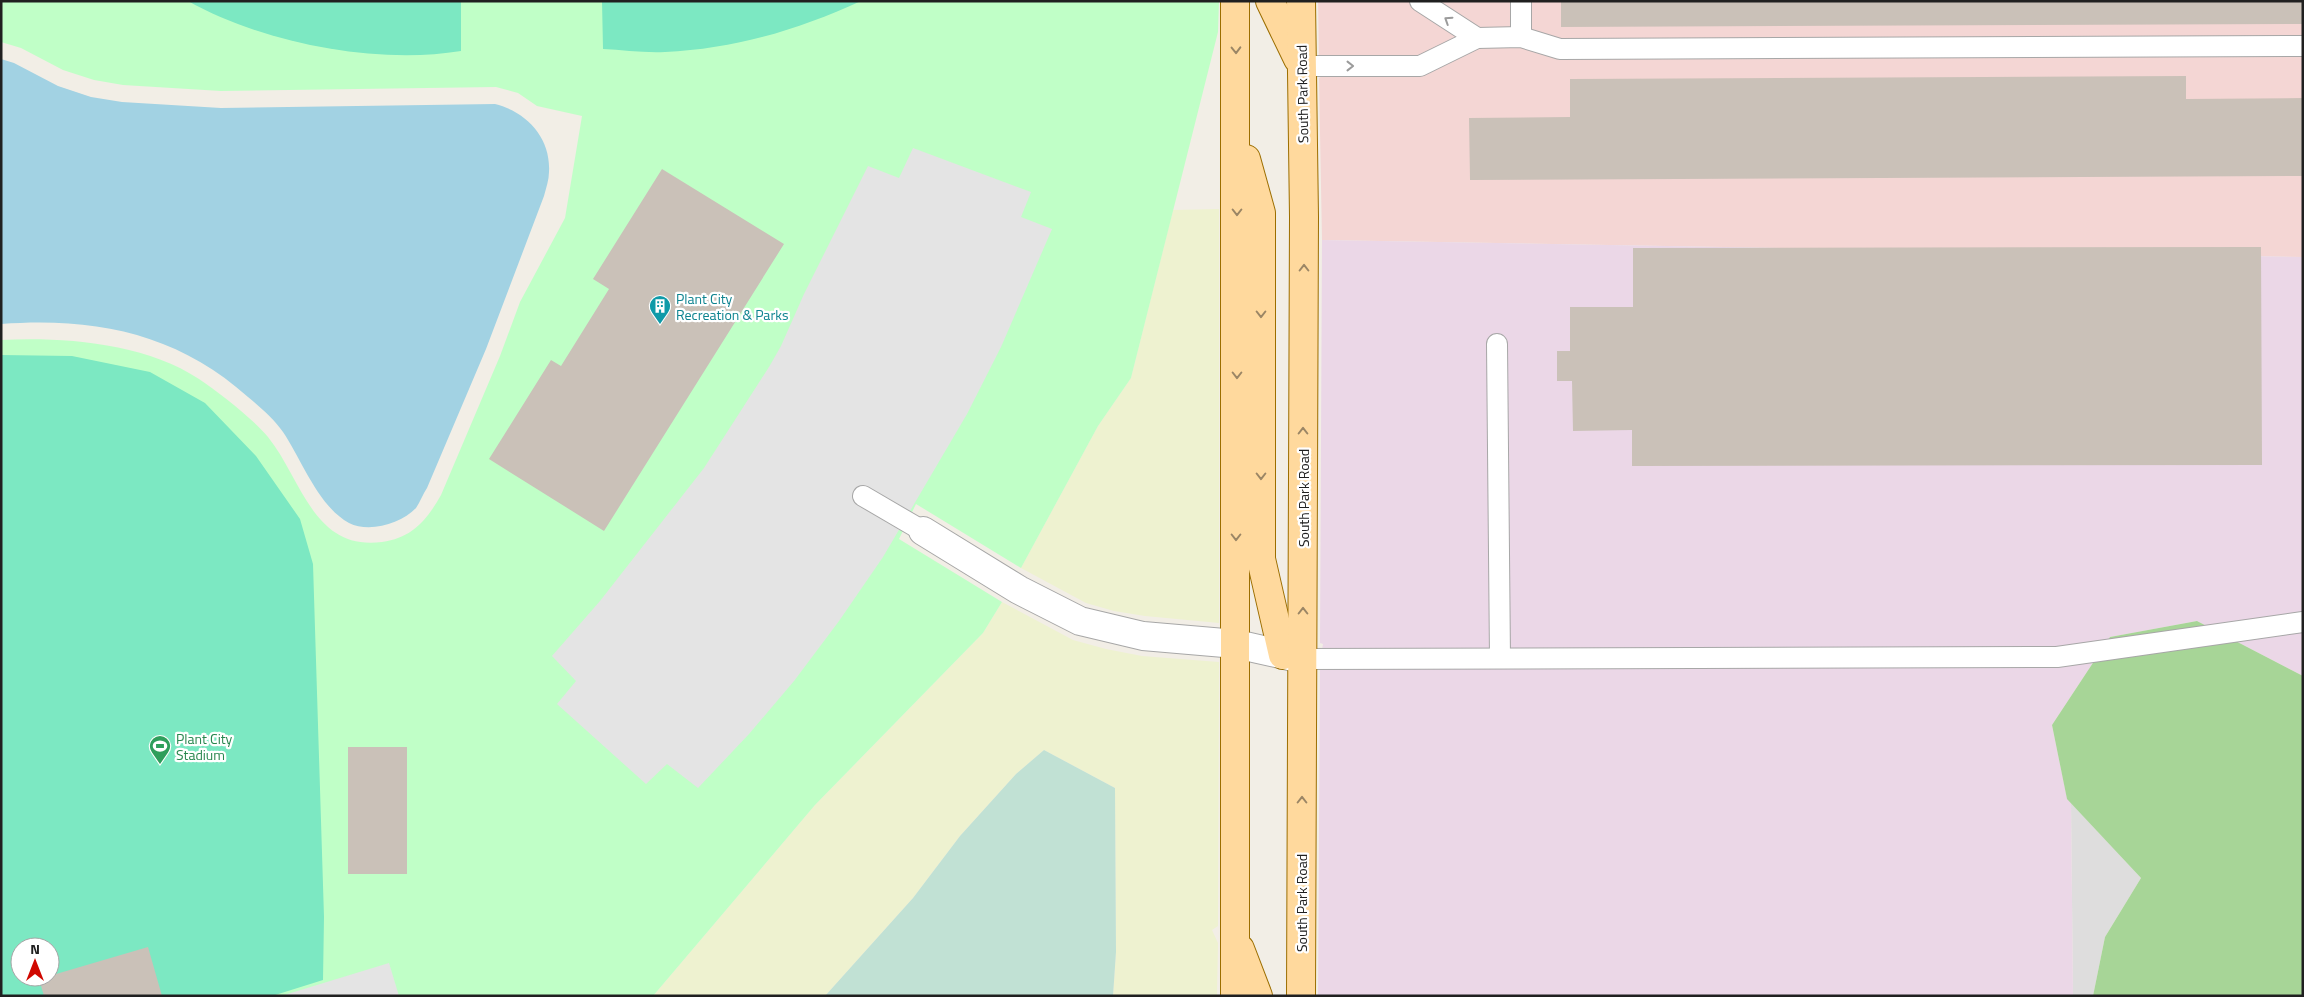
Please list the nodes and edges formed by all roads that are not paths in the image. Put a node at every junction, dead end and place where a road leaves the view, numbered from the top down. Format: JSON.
{"nodes":[{"id":1,"x":1235,"y":1,"type":"edge"},
{"id":2,"x":1270,"y":1,"type":"edge"},
{"id":3,"x":1301,"y":1,"type":"edge"},
{"id":4,"x":1420,"y":1,"type":"edge"},
{"id":5,"x":1521,"y":1,"type":"edge"},
{"id":6,"x":1521,"y":37,"type":"junction"},
{"id":7,"x":1477,"y":38,"type":"junction"},
{"id":8,"x":2303,"y":46,"type":"edge"},
{"id":9,"x":1301,"y":66,"type":"junction"},
{"id":10,"x":1237,"y":129,"type":"junction"},
{"id":11,"x":1498,"y":344,"type":"dead end"},
{"id":12,"x":864,"y":496,"type":"dead end"},
{"id":13,"x":923,"y":531,"type":"joint"},
{"id":14,"x":2303,"y":622,"type":"edge"},
{"id":15,"x":1236,"y":644,"type":"junction"},
{"id":16,"x":1293,"y":657,"type":"junction"},
{"id":17,"x":1500,"y":658,"type":"junction"},
{"id":18,"x":1235,"y":939,"type":"junction"},
{"id":19,"x":1235,"y":996,"type":"edge"},
{"id":20,"x":1258,"y":996,"type":"edge"},
{"id":21,"x":1301,"y":996,"type":"edge"}],
"edges":[{"from":1,"to":10,"type":"main road","one_way":true},
{"from":2,"to":9,"type":"main road"},
{"from":3,"to":9,"type":"main road","name":"South Park Road"},
{"from":7,"to":4,"type":"lane","one_way":true},
{"from":5,"to":6,"type":"lane"},
{"from":6,"to":7,"type":"lane"},
{"from":6,"to":8,"type":"lane"},
{"from":9,"to":7,"type":"lane","one_way":true},
{"from":16,"to":9,"type":"main road","name":"South Park Road","one_way":true},
{"from":10,"to":15,"type":"main road","one_way":true},
{"from":10,"to":16,"type":"main road","one_way":true},
{"from":11,"to":17,"type":"lane"},
{"from":12,"to":13,"type":"lane"},
{"from":13,"to":15,"type":"street"},
{"from":14,"to":17,"type":"lane"},
{"from":15,"to":16,"type":"street"},
{"from":15,"to":18,"type":"main road"},
{"from":16,"to":17,"type":"lane"},
{"from":21,"to":16,"type":"main road","name":"South Park Road","one_way":true},
{"from":18,"to":19,"type":"main road"},
{"from":18,"to":20,"type":"main road"}]}
